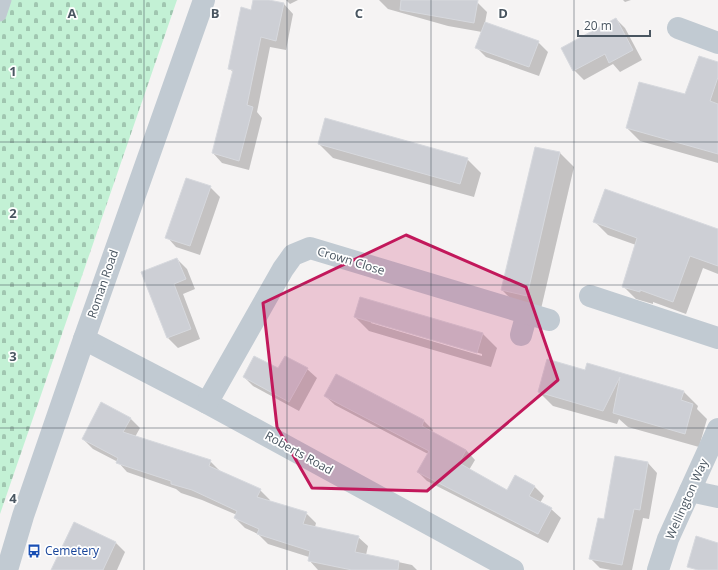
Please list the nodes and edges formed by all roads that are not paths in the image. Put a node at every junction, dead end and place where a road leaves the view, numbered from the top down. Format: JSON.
{"nodes":[{"id":1,"x":5,"y":0,"type":"edge"},
{"id":2,"x":204,"y":0,"type":"edge"},
{"id":3,"x":0,"y":15,"type":"edge"},
{"id":4,"x":678,"y":28,"type":"dead end"},
{"id":5,"x":718,"y":43,"type":"edge"},
{"id":6,"x":590,"y":296,"type":"dead end"},
{"id":7,"x":527,"y":313,"type":"junction"},
{"id":8,"x":550,"y":320,"type":"dead end"},
{"id":9,"x":521,"y":335,"type":"dead end"},
{"id":10,"x":718,"y":338,"type":"edge"},
{"id":11,"x":84,"y":339,"type":"junction"},
{"id":12,"x":207,"y":403,"type":"junction"},
{"id":13,"x":718,"y":429,"type":"edge"},
{"id":14,"x":690,"y":491,"type":"junction"},
{"id":15,"x":718,"y":497,"type":"edge"},
{"id":16,"x":6,"y":570,"type":"edge"},
{"id":17,"x":513,"y":570,"type":"edge"},
{"id":18,"x":658,"y":570,"type":"edge"}],
"edges":[{"from":1,"to":3,"type":"lane"},
{"from":2,"to":11,"type":"street","name":"Roman Road"},
{"from":4,"to":5,"type":"street"},
{"from":6,"to":10,"type":"street"},
{"from":7,"to":8,"type":"street","name":"Crown Close"},
{"from":7,"to":9,"type":"street"},
{"from":7,"to":12,"type":"street","name":"Crown Close"},
{"from":11,"to":12,"type":"street","name":"Roberts Road"},
{"from":11,"to":16,"type":"street","name":"Roman Road"},
{"from":12,"to":17,"type":"street","name":"Roberts Road"},
{"from":13,"to":14,"type":"street","name":"Wellington Way"},
{"from":14,"to":15,"type":"street"},
{"from":14,"to":18,"type":"street","name":"Wellington Way"}]}
